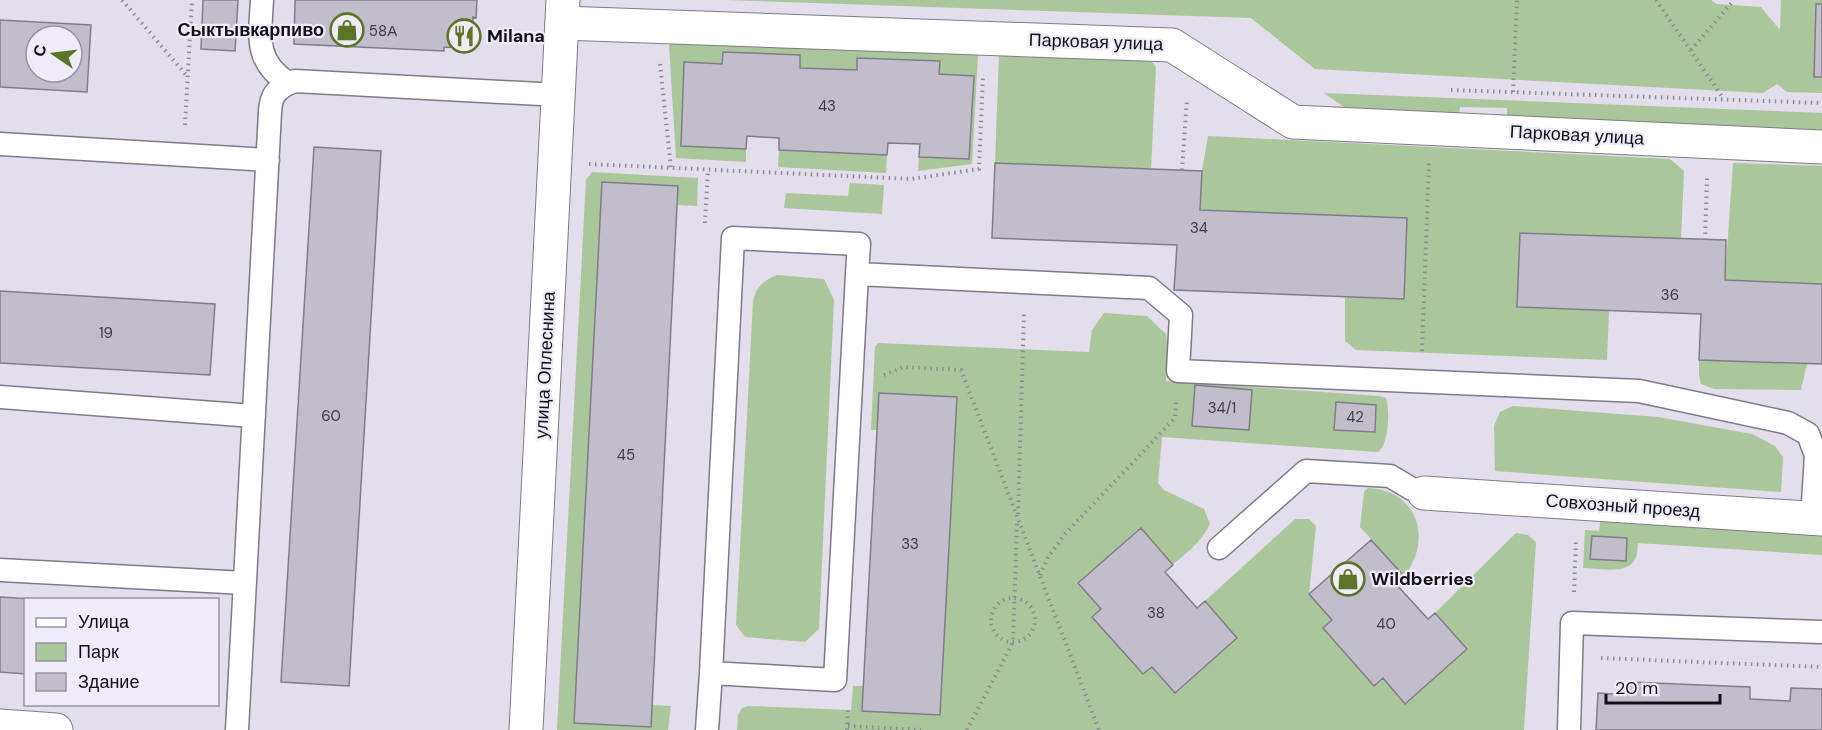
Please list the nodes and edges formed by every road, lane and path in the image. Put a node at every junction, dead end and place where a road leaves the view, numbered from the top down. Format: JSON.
{"nodes":[{"id":1,"x":122,"y":0,"type":"edge"},
{"id":2,"x":192,"y":0,"type":"edge"},
{"id":3,"x":262,"y":0,"type":"edge"},
{"id":4,"x":1517,"y":0,"type":"edge"},
{"id":5,"x":1656,"y":0,"type":"edge"},
{"id":6,"x":1734,"y":0,"type":"edge"},
{"id":7,"x":563,"y":12,"type":"edge"},
{"id":8,"x":656,"y":27,"type":"junction"},
{"id":9,"x":985,"y":38,"type":"junction"},
{"id":10,"x":1691,"y":50,"type":"junction"},
{"id":11,"x":188,"y":77,"type":"junction"},
{"id":12,"x":288,"y":83,"type":"junction"},
{"id":13,"x":1443,"y":90,"type":"dead end"},
{"id":14,"x":1513,"y":92,"type":"junction"},
{"id":15,"x":560,"y":95,"type":"junction"},
{"id":16,"x":1723,"y":99,"type":"junction"},
{"id":17,"x":1822,"y":103,"type":"edge"},
{"id":18,"x":185,"y":126,"type":"dead end"},
{"id":19,"x":1430,"y":129,"type":"junction"},
{"id":20,"x":1185,"y":132,"type":"dead end"},
{"id":21,"x":1512,"y":132,"type":"junction"},
{"id":22,"x":0,"y":144,"type":"edge"},
{"id":23,"x":1822,"y":147,"type":"edge"},
{"id":24,"x":268,"y":160,"type":"junction"},
{"id":25,"x":579,"y":164,"type":"dead end"},
{"id":26,"x":671,"y":168,"type":"junction"},
{"id":27,"x":1182,"y":170,"type":"dead end"},
{"id":28,"x":1707,"y":202,"type":"dead end"},
{"id":29,"x":1705,"y":240,"type":"dead end"},
{"id":30,"x":857,"y":274,"type":"junction"},
{"id":31,"x":1025,"y":281,"type":"junction"},
{"id":32,"x":1178,"y":371,"type":"junction"},
{"id":33,"x":881,"y":377,"type":"dead end"},
{"id":34,"x":1420,"y":382,"type":"junction"},
{"id":35,"x":0,"y":398,"type":"edge"},
{"id":36,"x":254,"y":416,"type":"junction"},
{"id":37,"x":1424,"y":493,"type":"joint"},
{"id":38,"x":1578,"y":503,"type":"junction"},
{"id":39,"x":1018,"y":518,"type":"junction"},
{"id":40,"x":1817,"y":519,"type":"edge"},
{"id":41,"x":1219,"y":548,"type":"dead end"},
{"id":42,"x":0,"y":570,"type":"edge"},
{"id":43,"x":1040,"y":576,"type":"junction"},
{"id":44,"x":245,"y":583,"type":"junction"},
{"id":45,"x":1015,"y":598,"type":"junction"},
{"id":46,"x":1572,"y":623,"type":"junction"},
{"id":47,"x":1822,"y":632,"type":"edge"},
{"id":48,"x":1013,"y":642,"type":"junction"},
{"id":49,"x":1592,"y":658,"type":"dead end"},
{"id":50,"x":1822,"y":667,"type":"edge"},
{"id":51,"x":711,"y":673,"type":"junction"},
{"id":52,"x":848,"y":717,"type":"dead end"},
{"id":53,"x":0,"y":726,"type":"edge"},
{"id":54,"x":848,"y":728,"type":"edge"},
{"id":55,"x":56,"y":730,"type":"edge"},
{"id":56,"x":237,"y":730,"type":"edge"},
{"id":57,"x":526,"y":730,"type":"edge"},
{"id":58,"x":707,"y":730,"type":"edge"},
{"id":59,"x":921,"y":730,"type":"edge"},
{"id":60,"x":967,"y":730,"type":"edge"},
{"id":61,"x":1099,"y":730,"type":"edge"},
{"id":62,"x":1569,"y":730,"type":"edge"}],
"edges":[{"from":1,"to":11,"type":"path"},
{"from":2,"to":11,"type":"path"},
{"from":3,"to":12,"type":"lane"},
{"from":4,"to":14,"type":"path"},
{"from":5,"to":10,"type":"path"},
{"from":6,"to":10,"type":"path"},
{"from":7,"to":8,"type":"street","name":"Парковая улица"},
{"from":7,"to":15,"type":"street","name":"улица Оплеснина"},
{"from":8,"to":9,"type":"street","name":"Парковая улица"},
{"from":8,"to":26,"type":"path"},
{"from":9,"to":19,"type":"street","name":"Парковая улица"},
{"from":9,"to":26,"type":"path"},
{"from":10,"to":16,"type":"path"},
{"from":11,"to":18,"type":"path"},
{"from":12,"to":15,"type":"lane"},
{"from":12,"to":24,"type":"lane"},
{"from":13,"to":14,"type":"path"},
{"from":14,"to":16,"type":"path"},
{"from":14,"to":21,"type":"path"},
{"from":15,"to":57,"type":"street","name":"улица Оплеснина"},
{"from":16,"to":17,"type":"path"},
{"from":19,"to":21,"type":"street","name":"Парковая улица"},
{"from":19,"to":34,"type":"path"},
{"from":20,"to":27,"type":"path"},
{"from":21,"to":23,"type":"street","name":"Парковая улица"},
{"from":22,"to":24,"type":"lane"},
{"from":24,"to":36,"type":"lane"},
{"from":25,"to":26,"type":"path"},
{"from":28,"to":29,"type":"path"},
{"from":30,"to":31,"type":"lane"},
{"from":30,"to":51,"type":"lane"},
{"from":30,"to":51,"type":"lane"},
{"from":31,"to":32,"type":"lane"},
{"from":31,"to":39,"type":"path"},
{"from":32,"to":34,"type":"lane"},
{"from":32,"to":43,"type":"path"},
{"from":33,"to":39,"type":"path"},
{"from":34,"to":40,"type":"lane"},
{"from":35,"to":36,"type":"lane"},
{"from":36,"to":44,"type":"lane"},
{"from":37,"to":38,"type":"street","name":"Совхозный проезд"},
{"from":37,"to":41,"type":"lane"},
{"from":38,"to":40,"type":"street","name":"Совхозный проезд"},
{"from":38,"to":46,"type":"path"},
{"from":39,"to":43,"type":"path"},
{"from":39,"to":45,"type":"path"},
{"from":42,"to":44,"type":"lane"},
{"from":43,"to":61,"type":"path"},
{"from":44,"to":56,"type":"lane"},
{"from":45,"to":48,"type":"path"},
{"from":45,"to":48,"type":"path"},
{"from":45,"to":48,"type":"path"},
{"from":46,"to":47,"type":"lane"},
{"from":46,"to":62,"type":"lane"},
{"from":48,"to":60,"type":"path"},
{"from":49,"to":50,"type":"path"},
{"from":51,"to":58,"type":"lane"},
{"from":52,"to":54,"type":"path"},
{"from":53,"to":55,"type":"street"},
{"from":54,"to":59,"type":"path"}]}
